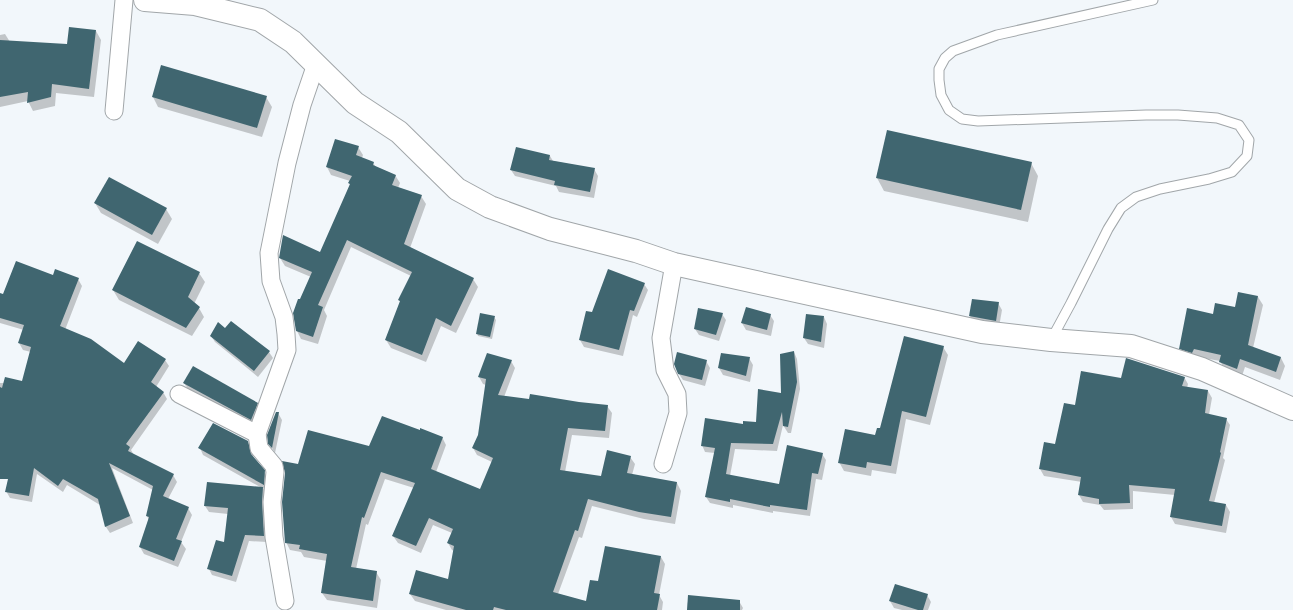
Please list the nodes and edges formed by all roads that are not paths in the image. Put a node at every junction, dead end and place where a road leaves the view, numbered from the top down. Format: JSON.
{"nodes":[{"id":1,"x":124,"y":0,"type":"edge"},
{"id":2,"x":145,"y":0,"type":"edge"},
{"id":3,"x":1152,"y":0,"type":"edge"},
{"id":4,"x":316,"y":64,"type":"junction"},
{"id":5,"x":114,"y":111,"type":"dead end"},
{"id":6,"x":674,"y":264,"type":"junction"},
{"id":7,"x":1051,"y":340,"type":"junction"},
{"id":8,"x":179,"y":394,"type":"dead end"},
{"id":9,"x":1293,"y":409,"type":"edge"},
{"id":10,"x":257,"y":434,"type":"junction"},
{"id":11,"x":663,"y":464,"type":"dead end"},
{"id":12,"x":285,"y":601,"type":"dead end"}],
"edges":[{"from":1,"to":5,"type":"street"},
{"from":2,"to":4,"type":"street"},
{"from":3,"to":7,"type":"lane"},
{"from":4,"to":6,"type":"street"},
{"from":4,"to":10,"type":"street"},
{"from":6,"to":7,"type":"street"},
{"from":6,"to":11,"type":"street"},
{"from":7,"to":9,"type":"street"},
{"from":8,"to":10,"type":"street"},
{"from":10,"to":12,"type":"street"}]}
